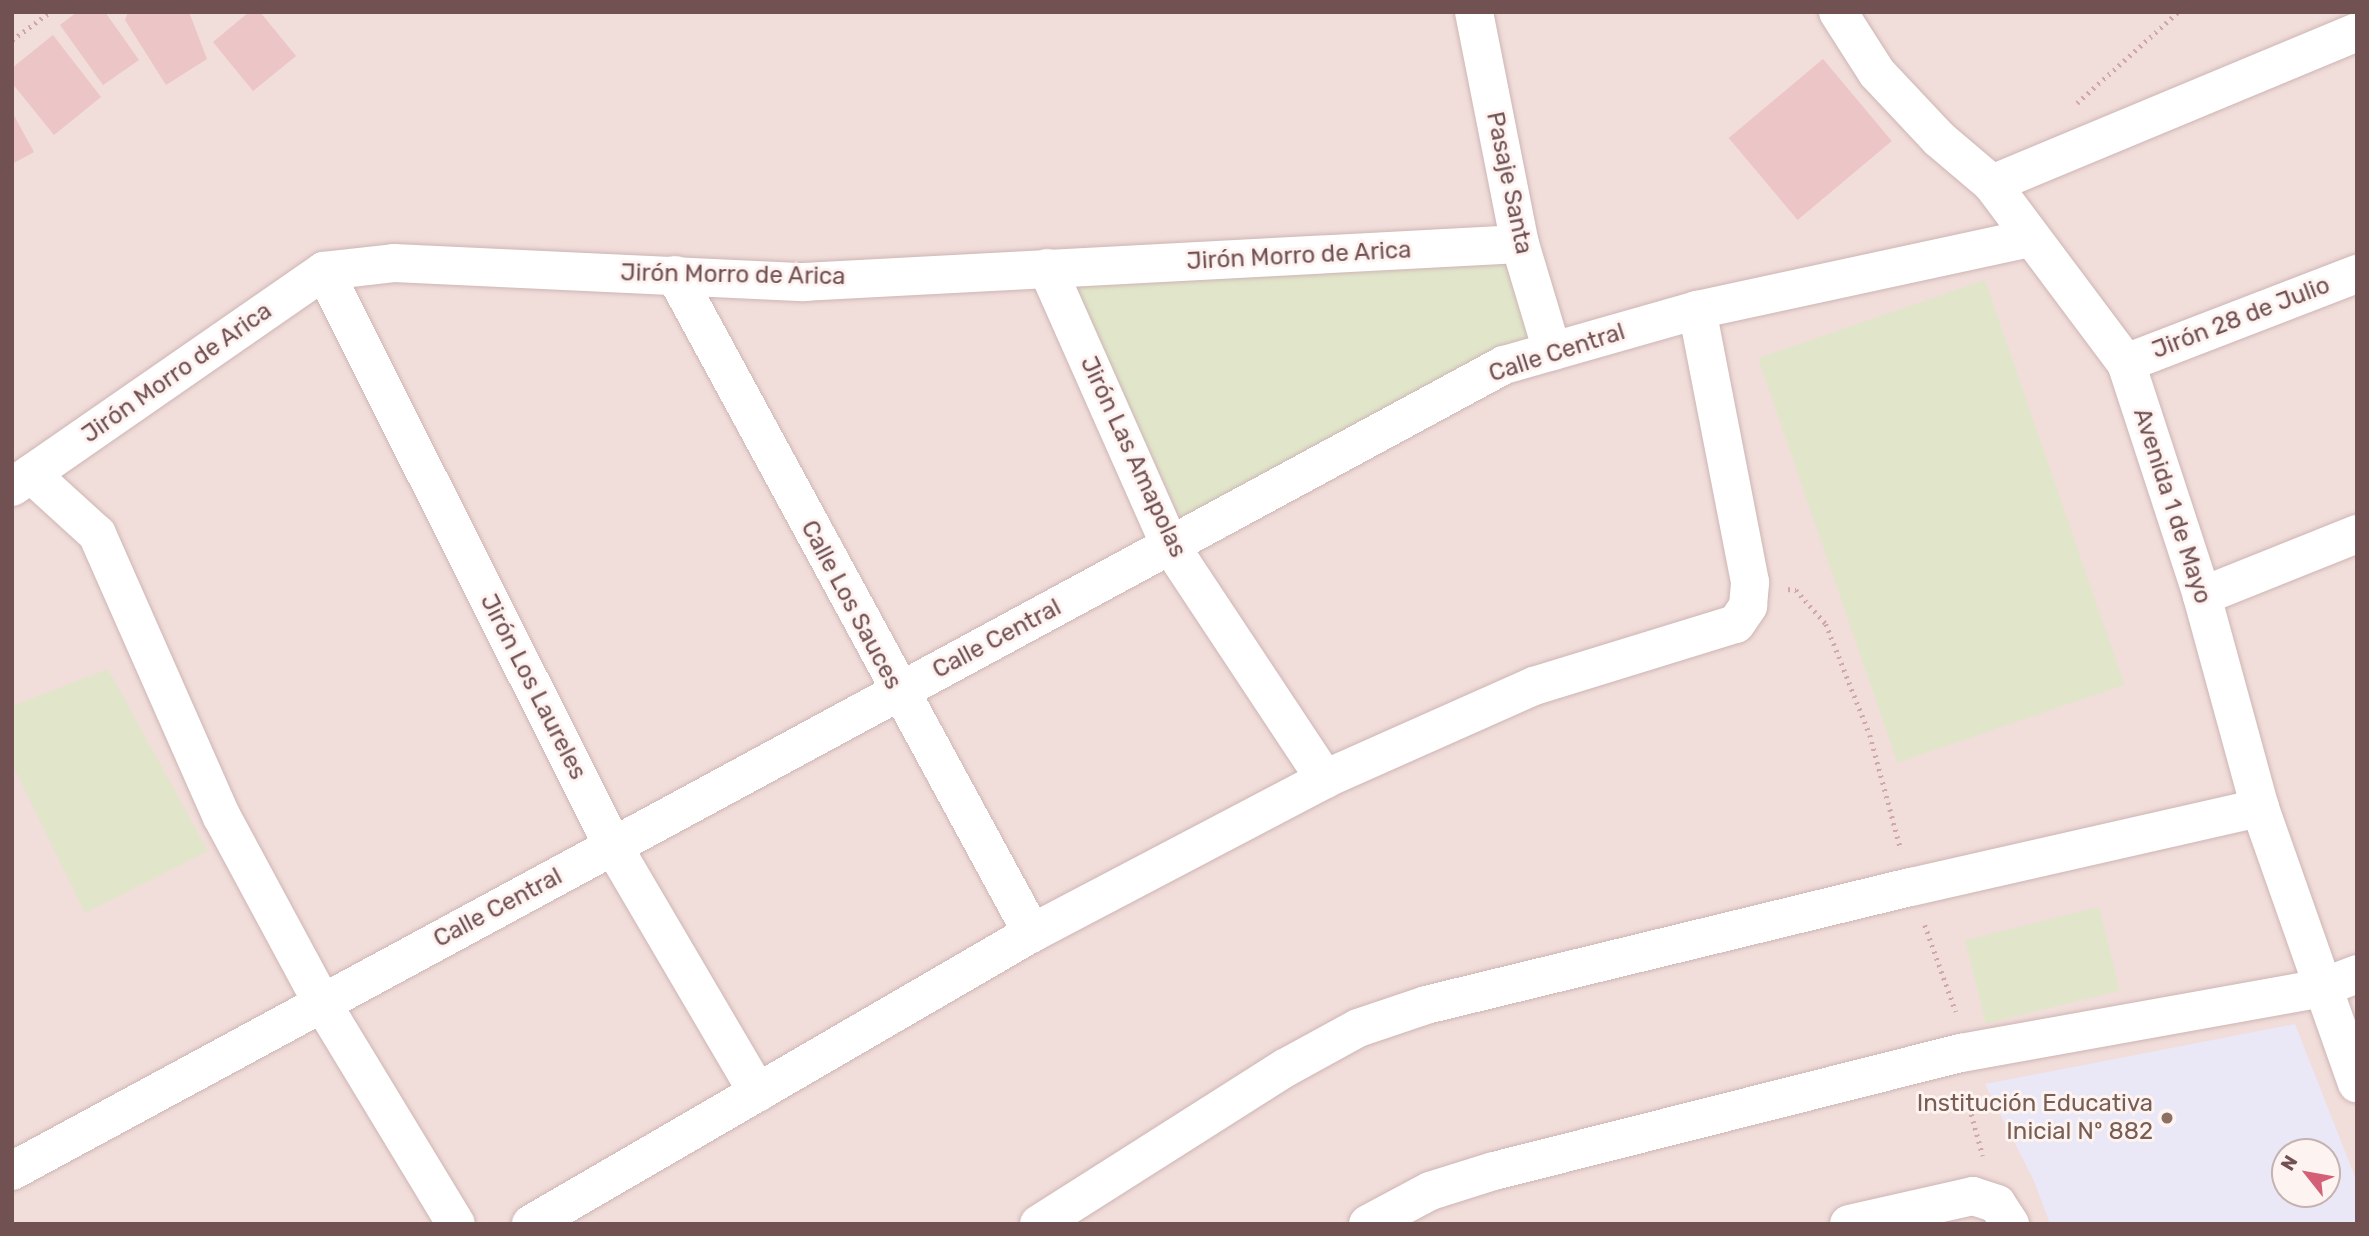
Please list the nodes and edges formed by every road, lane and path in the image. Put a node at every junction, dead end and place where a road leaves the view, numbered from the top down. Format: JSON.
{"nodes":[{"id":1,"x":50,"y":12,"type":"edge"},
{"id":2,"x":1474,"y":12,"type":"edge"},
{"id":3,"x":1838,"y":12,"type":"edge"},
{"id":4,"x":2178,"y":12,"type":"edge"},
{"id":5,"x":2357,"y":32,"type":"edge"},
{"id":6,"x":12,"y":40,"type":"edge"},
{"id":7,"x":2070,"y":110,"type":"dead end"},
{"id":8,"x":1992,"y":184,"type":"junction"},
{"id":9,"x":2032,"y":238,"type":"junction"},
{"id":10,"x":1520,"y":244,"type":"junction"},
{"id":11,"x":1047,"y":268,"type":"junction"},
{"id":12,"x":324,"y":271,"type":"junction"},
{"id":13,"x":2357,"y":274,"type":"edge"},
{"id":14,"x":675,"y":275,"type":"junction"},
{"id":15,"x":1697,"y":310,"type":"junction"},
{"id":16,"x":1552,"y":351,"type":"junction"},
{"id":17,"x":2126,"y":363,"type":"junction"},
{"id":18,"x":22,"y":481,"type":"edge"},
{"id":19,"x":2357,"y":534,"type":"edge"},
{"id":20,"x":1170,"y":545,"type":"junction"},
{"id":21,"x":2202,"y":596,"type":"junction"},
{"id":22,"x":898,"y":692,"type":"junction"},
{"id":23,"x":1325,"y":779,"type":"junction"},
{"id":24,"x":2260,"y":808,"type":"junction"},
{"id":25,"x":613,"y":846,"type":"junction"},
{"id":26,"x":1032,"y":933,"type":"junction"},
{"id":27,"x":2357,"y":974,"type":"edge"},
{"id":28,"x":2321,"y":988,"type":"junction"},
{"id":29,"x":322,"y":1003,"type":"junction"},
{"id":30,"x":2357,"y":1083,"type":"edge"},
{"id":31,"x":758,"y":1093,"type":"junction"},
{"id":32,"x":12,"y":1171,"type":"edge"},
{"id":33,"x":456,"y":1224,"type":"edge"},
{"id":34,"x":531,"y":1224,"type":"edge"},
{"id":35,"x":1039,"y":1224,"type":"edge"},
{"id":36,"x":1368,"y":1224,"type":"edge"},
{"id":37,"x":1849,"y":1224,"type":"edge"},
{"id":38,"x":2010,"y":1224,"type":"edge"}],
"edges":[{"from":1,"to":6,"type":"path"},
{"from":2,"to":10,"type":"street","name":"Pasaje Santa"},
{"from":3,"to":8,"type":"street","name":"Avenida 1 de Mayo"},
{"from":4,"to":7,"type":"path"},
{"from":5,"to":8,"type":"street"},
{"from":8,"to":9,"type":"street","name":"Avenida 1 de Mayo"},
{"from":9,"to":15,"type":"street","name":"Calle Central"},
{"from":9,"to":17,"type":"street","name":"Avenida 1 de Mayo"},
{"from":10,"to":11,"type":"street","name":"Jirón Morro de Arica"},
{"from":10,"to":16,"type":"street","name":"Pasaje Santa"},
{"from":11,"to":14,"type":"street","name":"Jirón Morro de Arica"},
{"from":11,"to":20,"type":"street","name":"Jirón Las Amapolas"},
{"from":12,"to":14,"type":"street","name":"Jirón Morro de Arica"},
{"from":12,"to":18,"type":"street","name":"Jirón Morro de Arica"},
{"from":12,"to":25,"type":"street","name":"Jirón Los Laureles"},
{"from":13,"to":17,"type":"street","name":"Jirón 28 de Julio"},
{"from":14,"to":22,"type":"street","name":"Calle Los Sauces"},
{"from":15,"to":16,"type":"street","name":"Calle Central"},
{"from":15,"to":23,"type":"street"},
{"from":16,"to":20,"type":"street","name":"Calle Central"},
{"from":17,"to":21,"type":"street","name":"Avenida 1 de Mayo"},
{"from":18,"to":29,"type":"street"},
{"from":19,"to":21,"type":"street"},
{"from":20,"to":22,"type":"street","name":"Calle Central"},
{"from":20,"to":23,"type":"street","name":"Jirón Las Amapolas"},
{"from":21,"to":24,"type":"street","name":"Avenida 1 de Mayo"},
{"from":22,"to":25,"type":"street","name":"Calle Central"},
{"from":22,"to":26,"type":"street","name":"Calle Los Sauces"},
{"from":23,"to":26,"type":"street"},
{"from":24,"to":28,"type":"street","name":"Avenida 1 de Mayo"},
{"from":24,"to":35,"type":"street"},
{"from":25,"to":29,"type":"street","name":"Calle Central"},
{"from":25,"to":31,"type":"street","name":"Jirón Los Laureles"},
{"from":26,"to":31,"type":"street"},
{"from":27,"to":28,"type":"street"},
{"from":28,"to":30,"type":"street","name":"Avenida 1 de Mayo"},
{"from":28,"to":36,"type":"street"},
{"from":29,"to":32,"type":"street","name":"Calle Central"},
{"from":29,"to":33,"type":"street"},
{"from":31,"to":34,"type":"street"},
{"from":37,"to":38,"type":"street"}]}
